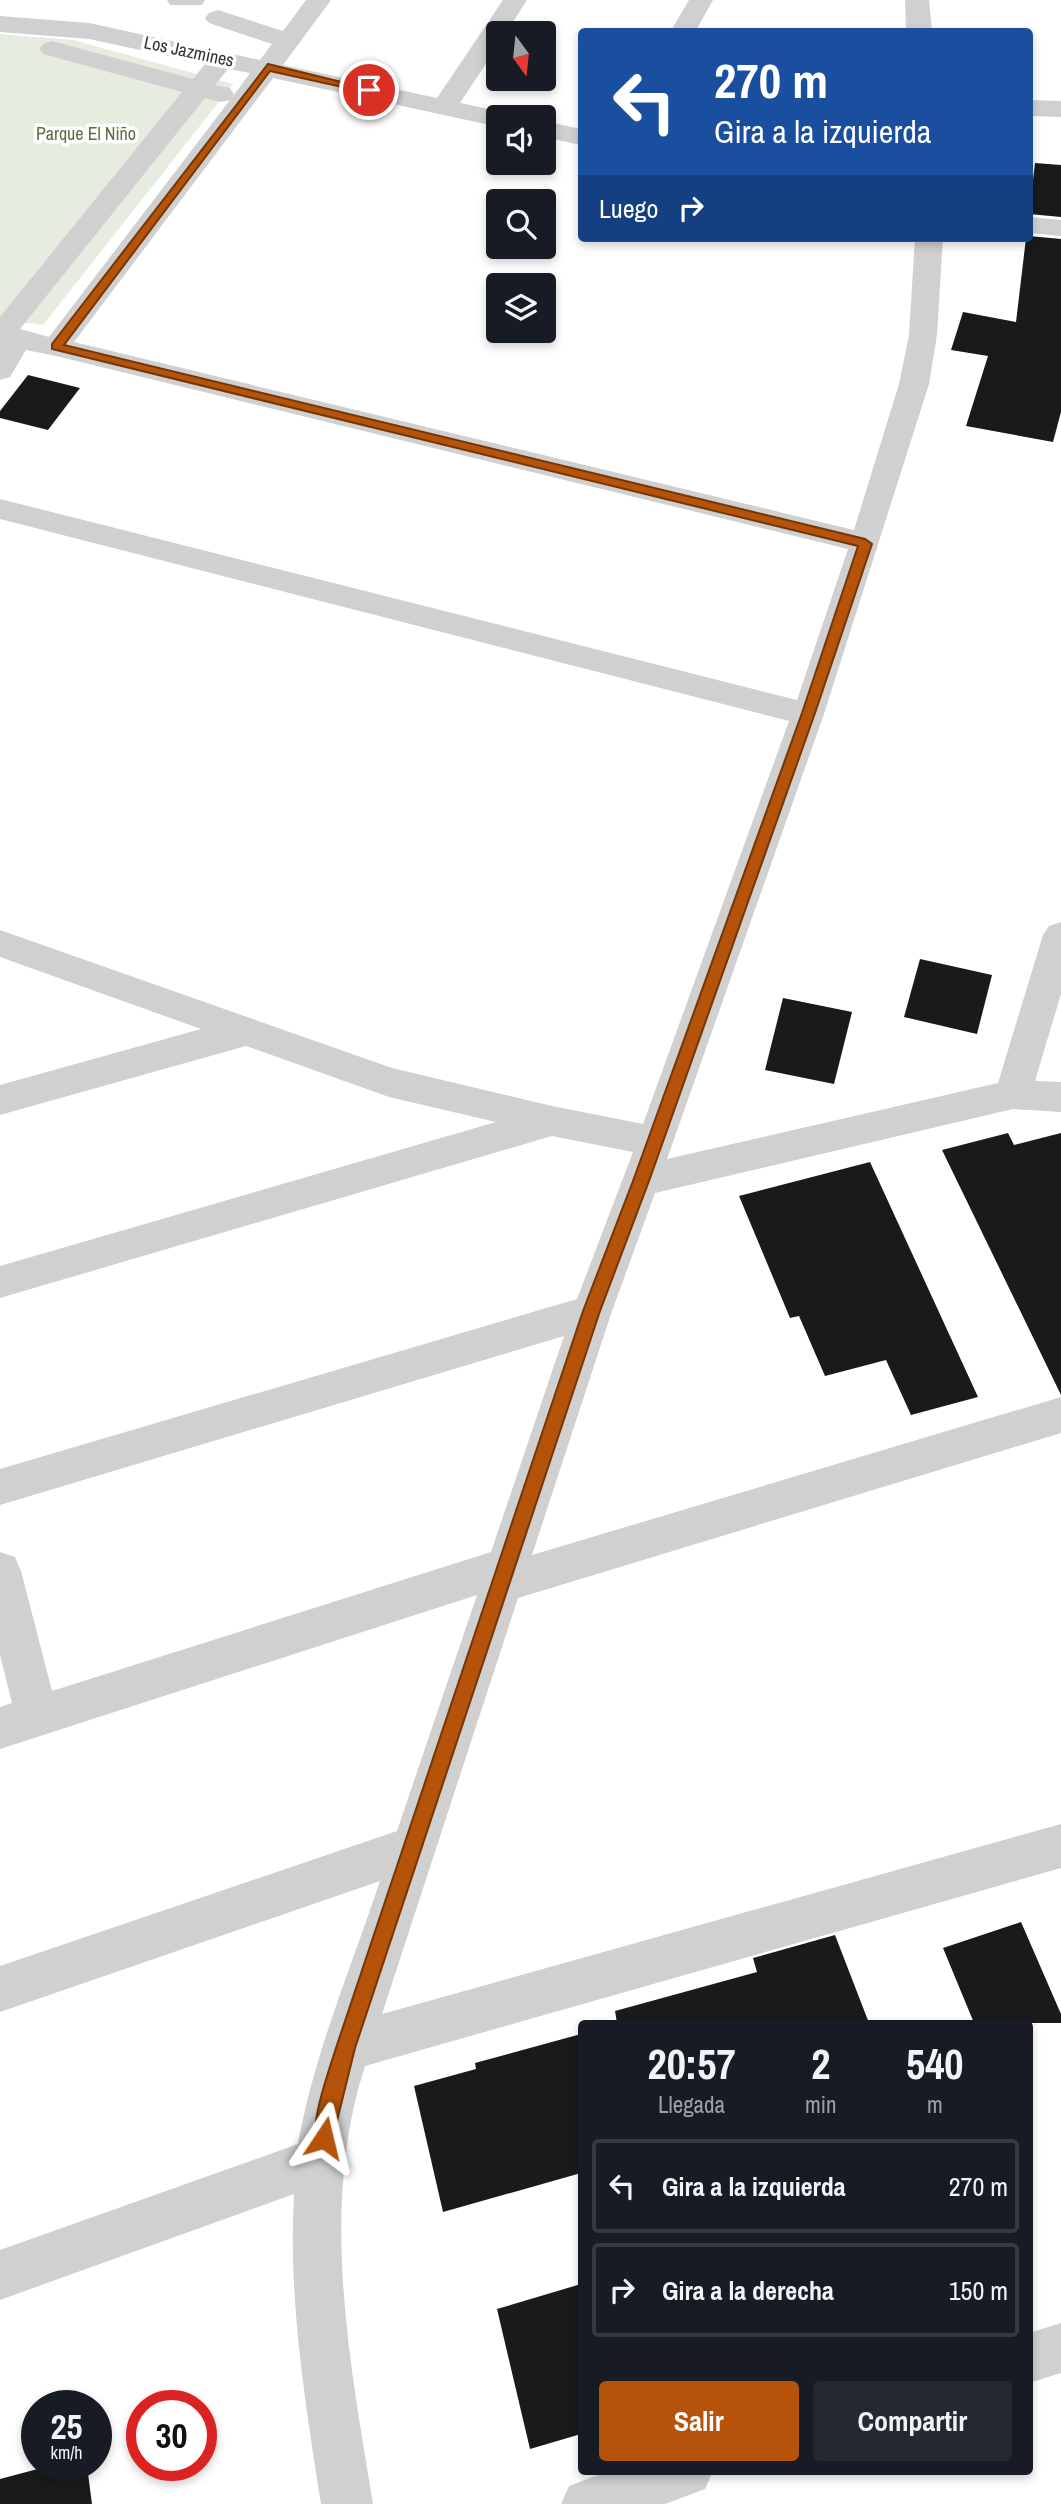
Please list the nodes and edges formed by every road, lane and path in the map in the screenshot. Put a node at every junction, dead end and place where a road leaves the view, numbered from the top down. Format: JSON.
{"nodes":[{"id":1,"x":180,"y":0,"type":"edge"},
{"id":2,"x":193,"y":0,"type":"edge"},
{"id":3,"x":319,"y":0,"type":"edge"},
{"id":4,"x":515,"y":0,"type":"edge"},
{"id":5,"x":701,"y":0,"type":"edge"},
{"id":6,"x":913,"y":1,"type":"edge"},
{"id":7,"x":222,"y":6,"type":"edge"},
{"id":8,"x":0,"y":24,"type":"edge"},
{"id":9,"x":684,"y":28,"type":"edge"},
{"id":10,"x":918,"y":28,"type":"edge"},
{"id":11,"x":288,"y":40,"type":"junction"},
{"id":12,"x":0,"y":44,"type":"edge"},
{"id":13,"x":223,"y":58,"type":"junction"},
{"id":14,"x":268,"y":67,"type":"junction"},
{"id":15,"x":243,"y":100,"type":"junction"},
{"id":16,"x":444,"y":107,"type":"junction"},
{"id":17,"x":1033,"y":108,"type":"edge"},
{"id":18,"x":1061,"y":109,"type":"edge"},
{"id":19,"x":486,"y":116,"type":"edge"},
{"id":20,"x":556,"y":132,"type":"edge"},
{"id":21,"x":578,"y":136,"type":"edge"},
{"id":22,"x":1033,"y":225,"type":"edge"},
{"id":23,"x":1061,"y":228,"type":"edge"},
{"id":24,"x":929,"y":242,"type":"edge"},
{"id":25,"x":12,"y":305,"type":"edge"},
{"id":26,"x":81,"y":314,"type":"junction"},
{"id":27,"x":6,"y":337,"type":"edge"},
{"id":28,"x":56,"y":346,"type":"junction"},
{"id":29,"x":0,"y":371,"type":"edge"},
{"id":30,"x":0,"y":509,"type":"edge"},
{"id":31,"x":865,"y":544,"type":"junction"},
{"id":32,"x":808,"y":713,"type":"junction"},
{"id":33,"x":1061,"y":935,"type":"edge"},
{"id":34,"x":0,"y":943,"type":"edge"},
{"id":35,"x":247,"y":1031,"type":"junction"},
{"id":36,"x":1013,"y":1094,"type":"junction"},
{"id":37,"x":1061,"y":1097,"type":"edge"},
{"id":38,"x":0,"y":1100,"type":"edge"},
{"id":39,"x":552,"y":1121,"type":"junction"},
{"id":40,"x":655,"y":1141,"type":"junction"},
{"id":41,"x":641,"y":1181,"type":"junction"},
{"id":42,"x":0,"y":1282,"type":"edge"},
{"id":43,"x":592,"y":1311,"type":"junction"},
{"id":44,"x":1061,"y":1415,"type":"edge"},
{"id":45,"x":0,"y":1487,"type":"edge"},
{"id":46,"x":0,"y":1571,"type":"edge"},
{"id":47,"x":503,"y":1575,"type":"junction"},
{"id":48,"x":19,"y":1722,"type":"edge"},
{"id":49,"x":1061,"y":1846,"type":"edge"},
{"id":50,"x":412,"y":1848,"type":"junction"},
{"id":51,"x":0,"y":1989,"type":"edge"},
{"id":52,"x":345,"y":2048,"type":"junction"},
{"id":53,"x":320,"y":2160,"type":"junction"},
{"id":54,"x":0,"y":2275,"type":"edge"},
{"id":55,"x":1061,"y":2348,"type":"edge"},
{"id":56,"x":1033,"y":2357,"type":"edge"},
{"id":57,"x":675,"y":2475,"type":"edge"},
{"id":58,"x":347,"y":2504,"type":"edge"},
{"id":59,"x":587,"y":2504,"type":"edge"}],
"edges":[{"from":1,"to":2,"type":"street"},
{"from":3,"to":11,"type":"street"},
{"from":4,"to":16,"type":"street"},
{"from":5,"to":9,"type":"street"},
{"from":6,"to":10,"type":"street"},
{"from":7,"to":11,"type":"street"},
{"from":8,"to":13,"type":"street","name":"Los Jazmines"},
{"from":11,"to":14,"type":"street"},
{"from":12,"to":15,"type":"street"},
{"from":13,"to":14,"type":"street","name":"Los Jazmines"},
{"from":13,"to":25,"type":"street"},
{"from":14,"to":15,"type":"street"},
{"from":14,"to":16,"type":"street","name":"Los Jazmines"},
{"from":15,"to":26,"type":"street"},
{"from":16,"to":19,"type":"street","name":"Los Jazmines"},
{"from":17,"to":18,"type":"street"},
{"from":20,"to":21,"type":"street"},
{"from":22,"to":23,"type":"street"},
{"from":24,"to":31,"type":"street"},
{"from":25,"to":26,"type":"street"},
{"from":25,"to":27,"type":"street"},
{"from":26,"to":28,"type":"street"},
{"from":27,"to":28,"type":"street"},
{"from":27,"to":29,"type":"street"},
{"from":28,"to":31,"type":"street"},
{"from":30,"to":32,"type":"street"},
{"from":31,"to":32,"type":"street"},
{"from":32,"to":40,"type":"street"},
{"from":33,"to":36,"type":"street"},
{"from":34,"to":35,"type":"street"},
{"from":35,"to":38,"type":"street"},
{"from":35,"to":39,"type":"street"},
{"from":36,"to":37,"type":"street"},
{"from":36,"to":41,"type":"street"},
{"from":39,"to":40,"type":"street"},
{"from":39,"to":42,"type":"street"},
{"from":40,"to":41,"type":"street"},
{"from":41,"to":43,"type":"street"},
{"from":43,"to":45,"type":"street"},
{"from":43,"to":47,"type":"street"},
{"from":44,"to":47,"type":"street"},
{"from":46,"to":48,"type":"street"},
{"from":47,"to":48,"type":"street"},
{"from":47,"to":50,"type":"street"},
{"from":49,"to":52,"type":"street"},
{"from":50,"to":51,"type":"street"},
{"from":50,"to":52,"type":"street"},
{"from":52,"to":53,"type":"street"},
{"from":53,"to":54,"type":"street"},
{"from":53,"to":58,"type":"street"},
{"from":55,"to":56,"type":"street"},
{"from":57,"to":59,"type":"street"}]}
